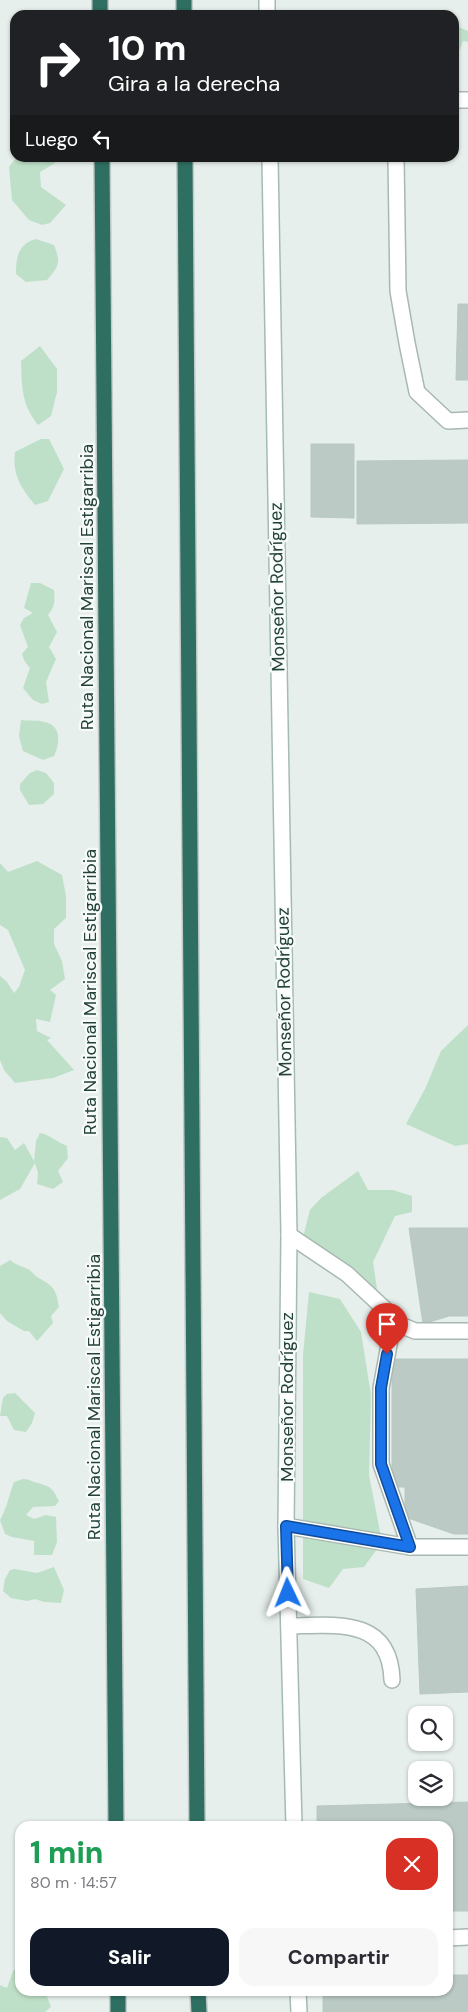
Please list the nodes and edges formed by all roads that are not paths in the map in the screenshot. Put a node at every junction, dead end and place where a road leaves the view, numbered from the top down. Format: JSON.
{"nodes":[{"id":1,"x":102,"y":162,"type":"edge"},
{"id":2,"x":185,"y":162,"type":"edge"},
{"id":3,"x":270,"y":162,"type":"edge"},
{"id":4,"x":396,"y":162,"type":"edge"},
{"id":5,"x":468,"y":420,"type":"edge"},
{"id":6,"x":289,"y":1235,"type":"junction"},
{"id":7,"x":394,"y":1318,"type":"junction"},
{"id":8,"x":468,"y":1331,"type":"edge"},
{"id":9,"x":286,"y":1526,"type":"junction"},
{"id":10,"x":410,"y":1547,"type":"junction"},
{"id":11,"x":468,"y":1547,"type":"edge"},
{"id":12,"x":289,"y":1626,"type":"junction"},
{"id":13,"x":392,"y":1680,"type":"dead end"},
{"id":14,"x":116,"y":1821,"type":"edge"},
{"id":15,"x":197,"y":1821,"type":"edge"},
{"id":16,"x":294,"y":1821,"type":"edge"},
{"id":17,"x":468,"y":1937,"type":"edge"},
{"id":18,"x":453,"y":1938,"type":"edge"},
{"id":19,"x":118,"y":1996,"type":"edge"},
{"id":20,"x":198,"y":1996,"type":"edge"},
{"id":21,"x":298,"y":1996,"type":"edge"},
{"id":22,"x":118,"y":2012,"type":"edge"},
{"id":23,"x":199,"y":2012,"type":"edge"},
{"id":24,"x":299,"y":2012,"type":"edge"}],
"edges":[{"from":1,"to":14,"type":"highway","name":"Ruta Nacional Mariscal Estigarribia"},
{"from":2,"to":15,"type":"highway"},
{"from":3,"to":6,"type":"street","name":"Monseñor Rodríguez"},
{"from":4,"to":5,"type":"street"},
{"from":6,"to":7,"type":"street"},
{"from":6,"to":9,"type":"street","name":"Monseñor Rodríguez"},
{"from":7,"to":8,"type":"street"},
{"from":7,"to":10,"type":"street"},
{"from":9,"to":10,"type":"street"},
{"from":9,"to":12,"type":"street","name":"Monseñor Rodríguez"},
{"from":10,"to":11,"type":"street"},
{"from":12,"to":13,"type":"street"},
{"from":12,"to":16,"type":"street","name":"Monseñor Rodríguez"},
{"from":17,"to":18,"type":"street"},
{"from":19,"to":22,"type":"highway"},
{"from":20,"to":23,"type":"highway"},
{"from":21,"to":24,"type":"street"}]}
